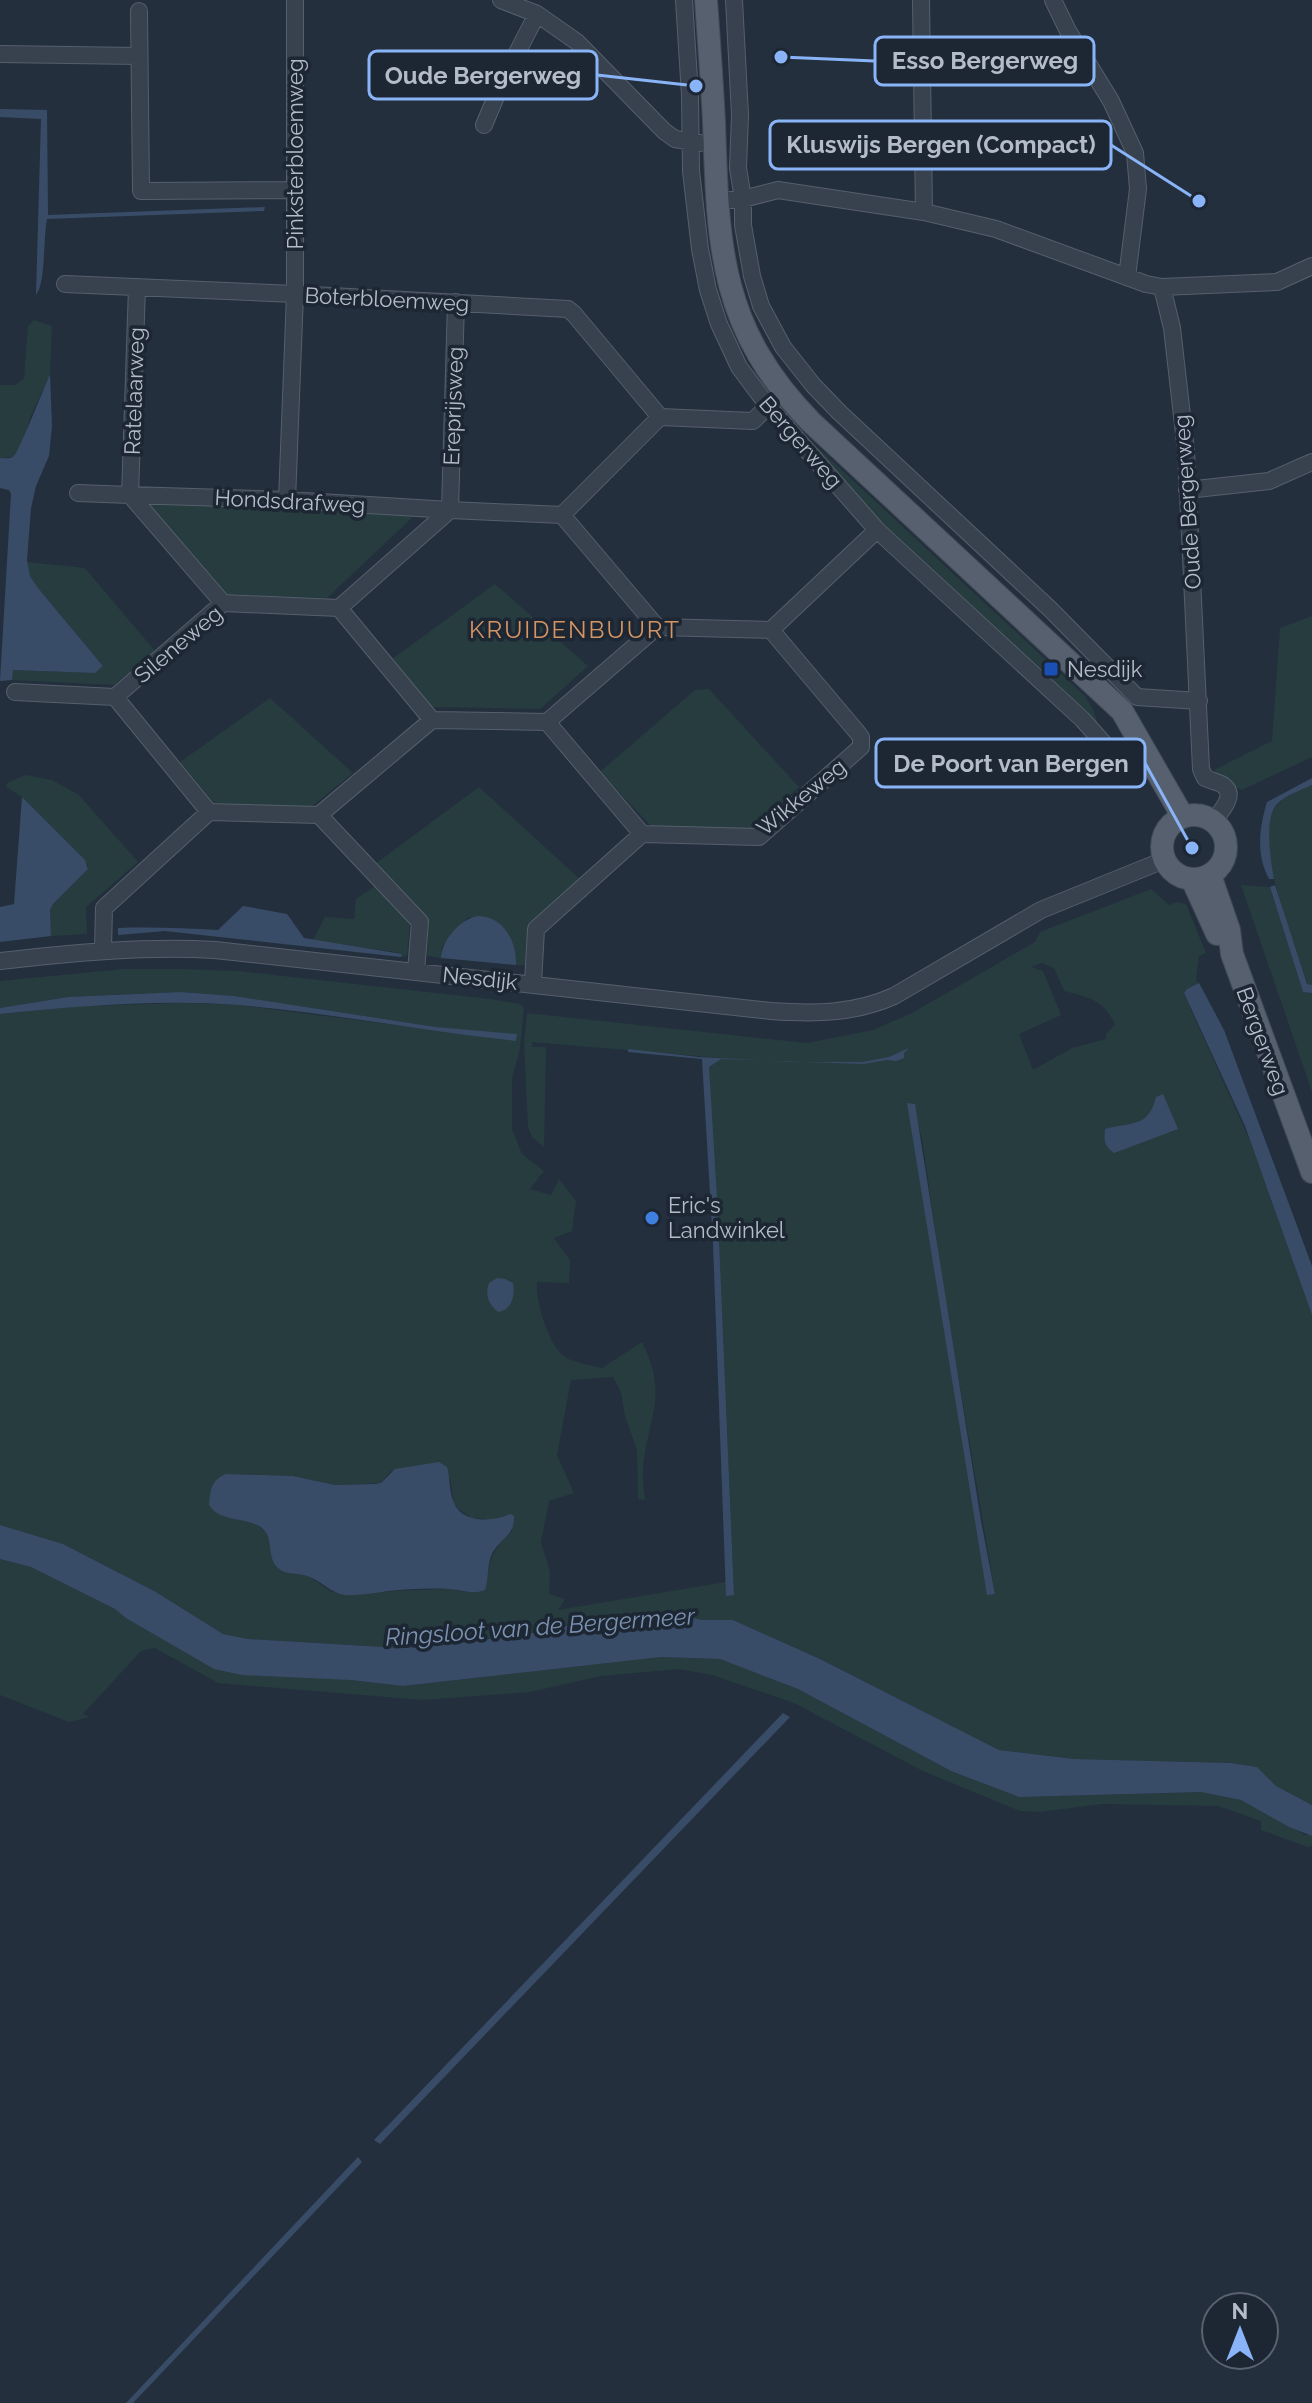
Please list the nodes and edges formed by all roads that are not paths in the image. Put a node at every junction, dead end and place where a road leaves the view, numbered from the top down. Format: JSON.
{"nodes":[{"id":1,"x":295,"y":0,"type":"edge"},
{"id":2,"x":501,"y":0,"type":"edge"},
{"id":3,"x":684,"y":0,"type":"edge"},
{"id":4,"x":708,"y":0,"type":"edge"},
{"id":5,"x":921,"y":0,"type":"edge"},
{"id":6,"x":1053,"y":0,"type":"edge"},
{"id":7,"x":735,"y":7,"type":"edge"},
{"id":8,"x":139,"y":11,"type":"dead end"},
{"id":9,"x":537,"y":14,"type":"junction"},
{"id":10,"x":0,"y":54,"type":"edge"},
{"id":11,"x":139,"y":56,"type":"junction"},
{"id":12,"x":739,"y":97,"type":"junction"},
{"id":13,"x":484,"y":125,"type":"dead end"},
{"id":14,"x":714,"y":134,"type":"junction"},
{"id":15,"x":690,"y":141,"type":"junction"},
{"id":16,"x":295,"y":190,"type":"junction"},
{"id":17,"x":743,"y":199,"type":"junction"},
{"id":18,"x":718,"y":201,"type":"junction"},
{"id":19,"x":924,"y":212,"type":"junction"},
{"id":20,"x":1312,"y":266,"type":"edge"},
{"id":21,"x":1127,"y":277,"type":"junction"},
{"id":22,"x":65,"y":284,"type":"dead end"},
{"id":23,"x":137,"y":287,"type":"junction"},
{"id":24,"x":1162,"y":287,"type":"junction"},
{"id":25,"x":295,"y":294,"type":"junction"},
{"id":26,"x":456,"y":302,"type":"junction"},
{"id":27,"x":768,"y":406,"type":"junction"},
{"id":28,"x":660,"y":417,"type":"junction"},
{"id":29,"x":1312,"y":462,"type":"edge"},
{"id":30,"x":1187,"y":490,"type":"junction"},
{"id":31,"x":78,"y":493,"type":"dead end"},
{"id":32,"x":130,"y":495,"type":"junction"},
{"id":33,"x":287,"y":500,"type":"junction"},
{"id":34,"x":450,"y":510,"type":"junction"},
{"id":35,"x":562,"y":515,"type":"junction"},
{"id":36,"x":877,"y":530,"type":"junction"},
{"id":37,"x":223,"y":603,"type":"junction"},
{"id":38,"x":339,"y":608,"type":"junction"},
{"id":39,"x":657,"y":627,"type":"junction"},
{"id":40,"x":771,"y":630,"type":"junction"},
{"id":41,"x":1085,"y":679,"type":"junction"},
{"id":42,"x":15,"y":692,"type":"dead end"},
{"id":43,"x":115,"y":697,"type":"junction"},
{"id":44,"x":1199,"y":701,"type":"junction"},
{"id":45,"x":432,"y":720,"type":"junction"},
{"id":46,"x":547,"y":722,"type":"junction"},
{"id":47,"x":1139,"y":768,"type":"junction"},
{"id":48,"x":209,"y":812,"type":"junction"},
{"id":49,"x":319,"y":815,"type":"junction"},
{"id":50,"x":1176,"y":821,"type":"junction"},
{"id":51,"x":1213,"y":822,"type":"junction"},
{"id":52,"x":642,"y":834,"type":"junction"},
{"id":53,"x":1164,"y":860,"type":"junction"},
{"id":54,"x":1201,"y":877,"type":"junction"},
{"id":55,"x":103,"y":949,"type":"junction"},
{"id":56,"x":0,"y":961,"type":"edge"},
{"id":57,"x":416,"y":971,"type":"junction"},
{"id":58,"x":533,"y":983,"type":"junction"},
{"id":59,"x":1312,"y":1172,"type":"edge"}],
"edges":[{"from":1,"to":16,"type":"street","name":"Pinksterbloemweg"},
{"from":2,"to":9,"type":"street"},
{"from":3,"to":15,"type":"street","name":"Bergerweg"},
{"from":4,"to":7,"type":"street","name":"Bergerweg"},
{"from":4,"to":14,"type":"main road","name":"Bergerweg"},
{"from":5,"to":19,"type":"street"},
{"from":6,"to":21,"type":"street"},
{"from":7,"to":12,"type":"street","name":"Bergerweg"},
{"from":8,"to":11,"type":"street"},
{"from":9,"to":13,"type":"street"},
{"from":9,"to":15,"type":"street"},
{"from":10,"to":11,"type":"street"},
{"from":11,"to":16,"type":"street"},
{"from":12,"to":14,"type":"street"},
{"from":12,"to":17,"type":"street","name":"Bergerweg"},
{"from":14,"to":15,"type":"street"},
{"from":14,"to":18,"type":"main road","name":"Bergerweg"},
{"from":15,"to":27,"type":"street","name":"Bergerweg"},
{"from":16,"to":25,"type":"street","name":"Pinksterbloemweg"},
{"from":17,"to":18,"type":"street"},
{"from":17,"to":19,"type":"street"},
{"from":17,"to":44,"type":"street","name":"Bergerweg"},
{"from":18,"to":41,"type":"main road","name":"Bergerweg"},
{"from":19,"to":21,"type":"street"},
{"from":20,"to":24,"type":"street"},
{"from":21,"to":24,"type":"street"},
{"from":22,"to":23,"type":"street","name":"Boterbloemweg"},
{"from":23,"to":25,"type":"street","name":"Boterbloemweg"},
{"from":23,"to":32,"type":"street","name":"Ratelaarweg"},
{"from":24,"to":30,"type":"street","name":"Oude Bergerweg"},
{"from":25,"to":26,"type":"street","name":"Boterbloemweg"},
{"from":25,"to":33,"type":"street","name":"Pinksterbloemweg"},
{"from":26,"to":28,"type":"street","name":"Boterbloemweg"},
{"from":26,"to":34,"type":"street","name":"Ereprijsweg"},
{"from":27,"to":28,"type":"street"},
{"from":27,"to":36,"type":"street","name":"Bergerweg"},
{"from":28,"to":35,"type":"street"},
{"from":29,"to":30,"type":"street"},
{"from":30,"to":44,"type":"street","name":"Oude Bergerweg"},
{"from":31,"to":32,"type":"street","name":"Hondsdrafweg"},
{"from":32,"to":33,"type":"street","name":"Hondsdrafweg"},
{"from":32,"to":37,"type":"street"},
{"from":33,"to":34,"type":"street","name":"Hondsdrafweg"},
{"from":34,"to":35,"type":"street","name":"Hondsdrafweg"},
{"from":34,"to":38,"type":"street"},
{"from":35,"to":39,"type":"street"},
{"from":36,"to":40,"type":"street"},
{"from":36,"to":47,"type":"street","name":"Bergerweg"},
{"from":37,"to":38,"type":"street","name":"Sileneweg"},
{"from":37,"to":43,"type":"street","name":"Sileneweg"},
{"from":38,"to":45,"type":"street"},
{"from":39,"to":40,"type":"street"},
{"from":39,"to":46,"type":"street"},
{"from":40,"to":52,"type":"street","name":"Wikkeweg"},
{"from":41,"to":47,"type":"main road","name":"Bergerweg"},
{"from":41,"to":50,"type":"main road","name":"Bergerweg"},
{"from":42,"to":43,"type":"street"},
{"from":43,"to":48,"type":"street"},
{"from":44,"to":51,"type":"street","name":"Oude Bergerweg"},
{"from":45,"to":46,"type":"street"},
{"from":45,"to":49,"type":"street"},
{"from":46,"to":52,"type":"street"},
{"from":47,"to":50,"type":"main road","name":"Bergerweg"},
{"from":48,"to":49,"type":"street"},
{"from":48,"to":55,"type":"street"},
{"from":49,"to":57,"type":"street"},
{"from":50,"to":51,"type":"main road"},
{"from":50,"to":53,"type":"main road"},
{"from":51,"to":54,"type":"main road"},
{"from":52,"to":58,"type":"street"},
{"from":53,"to":54,"type":"main road"},
{"from":53,"to":58,"type":"street","name":"Nesdijk"},
{"from":54,"to":59,"type":"main road","name":"Bergerweg"},
{"from":55,"to":56,"type":"street","name":"Nesdijk"},
{"from":55,"to":57,"type":"street","name":"Nesdijk"},
{"from":57,"to":58,"type":"street","name":"Nesdijk"}]}
